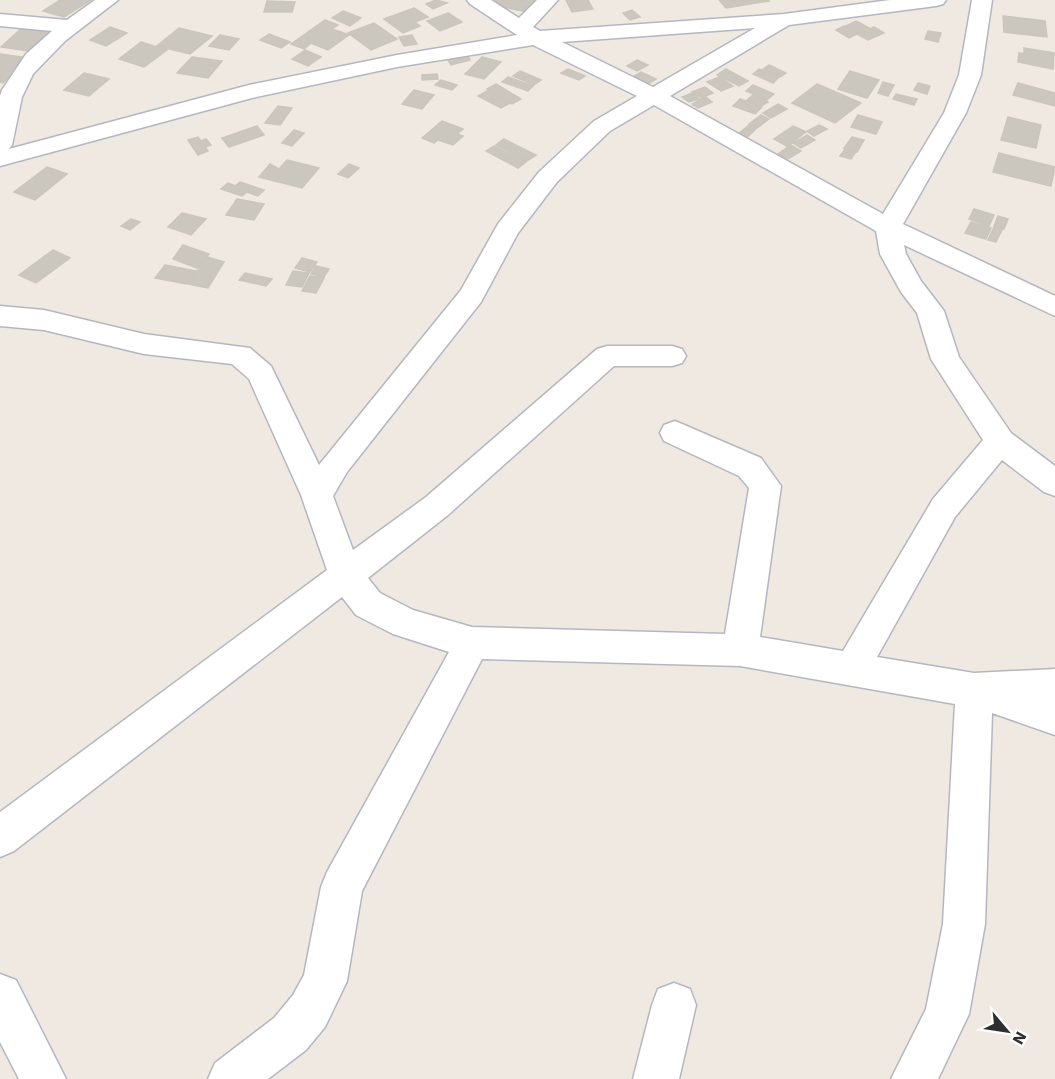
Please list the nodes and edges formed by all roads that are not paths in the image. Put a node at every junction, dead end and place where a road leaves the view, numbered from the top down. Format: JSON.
{"nodes":[{"id":1,"x":108,"y":0,"type":"edge"},
{"id":2,"x":477,"y":0,"type":"edge"},
{"id":3,"x":548,"y":0,"type":"edge"},
{"id":4,"x":936,"y":0,"type":"edge"},
{"id":5,"x":982,"y":0,"type":"edge"},
{"id":6,"x":0,"y":20,"type":"edge"},
{"id":7,"x":784,"y":20,"type":"junction"},
{"id":8,"x":70,"y":26,"type":"junction"},
{"id":9,"x":528,"y":33,"type":"junction"},
{"id":10,"x":654,"y":96,"type":"junction"},
{"id":11,"x":0,"y":145,"type":"edge"},
{"id":12,"x":0,"y":159,"type":"edge"},
{"id":13,"x":888,"y":226,"type":"junction"},
{"id":14,"x":1055,"y":307,"type":"edge"},
{"id":15,"x":0,"y":316,"type":"edge"},
{"id":16,"x":672,"y":356,"type":"dead end"},
{"id":17,"x":675,"y":433,"type":"dead end"},
{"id":18,"x":1000,"y":441,"type":"junction"},
{"id":19,"x":1055,"y":483,"type":"edge"},
{"id":20,"x":317,"y":495,"type":"junction"},
{"id":21,"x":346,"y":576,"type":"junction"},
{"id":22,"x":472,"y":643,"type":"junction"},
{"id":23,"x":740,"y":650,"type":"junction"},
{"id":24,"x":851,"y":670,"type":"junction"},
{"id":25,"x":1055,"y":686,"type":"edge"},
{"id":26,"x":974,"y":690,"type":"junction"},
{"id":27,"x":1055,"y":718,"type":"edge"},
{"id":28,"x":0,"y":837,"type":"edge"},
{"id":29,"x":0,"y":996,"type":"edge"},
{"id":30,"x":674,"y":1005,"type":"dead end"},
{"id":31,"x":43,"y":1079,"type":"edge"},
{"id":32,"x":231,"y":1079,"type":"edge"},
{"id":33,"x":656,"y":1079,"type":"edge"},
{"id":34,"x":914,"y":1079,"type":"edge"}],
"edges":[{"from":1,"to":8,"type":"street"},
{"from":2,"to":9,"type":"street"},
{"from":3,"to":9,"type":"street"},
{"from":4,"to":7,"type":"street"},
{"from":5,"to":13,"type":"street"},
{"from":6,"to":8,"type":"street"},
{"from":7,"to":9,"type":"street"},
{"from":7,"to":10,"type":"street"},
{"from":8,"to":11,"type":"street"},
{"from":9,"to":10,"type":"street"},
{"from":9,"to":12,"type":"street"},
{"from":10,"to":13,"type":"street"},
{"from":10,"to":20,"type":"street"},
{"from":13,"to":14,"type":"street"},
{"from":13,"to":18,"type":"street"},
{"from":15,"to":20,"type":"street"},
{"from":16,"to":21,"type":"street"},
{"from":17,"to":23,"type":"street"},
{"from":18,"to":19,"type":"street"},
{"from":18,"to":24,"type":"street"},
{"from":20,"to":21,"type":"street"},
{"from":21,"to":22,"type":"street"},
{"from":21,"to":28,"type":"street"},
{"from":22,"to":23,"type":"street"},
{"from":22,"to":32,"type":"street"},
{"from":23,"to":24,"type":"street"},
{"from":24,"to":26,"type":"street"},
{"from":25,"to":26,"type":"street"},
{"from":26,"to":27,"type":"street"},
{"from":26,"to":34,"type":"street"},
{"from":29,"to":31,"type":"street"},
{"from":30,"to":33,"type":"street"}]}
